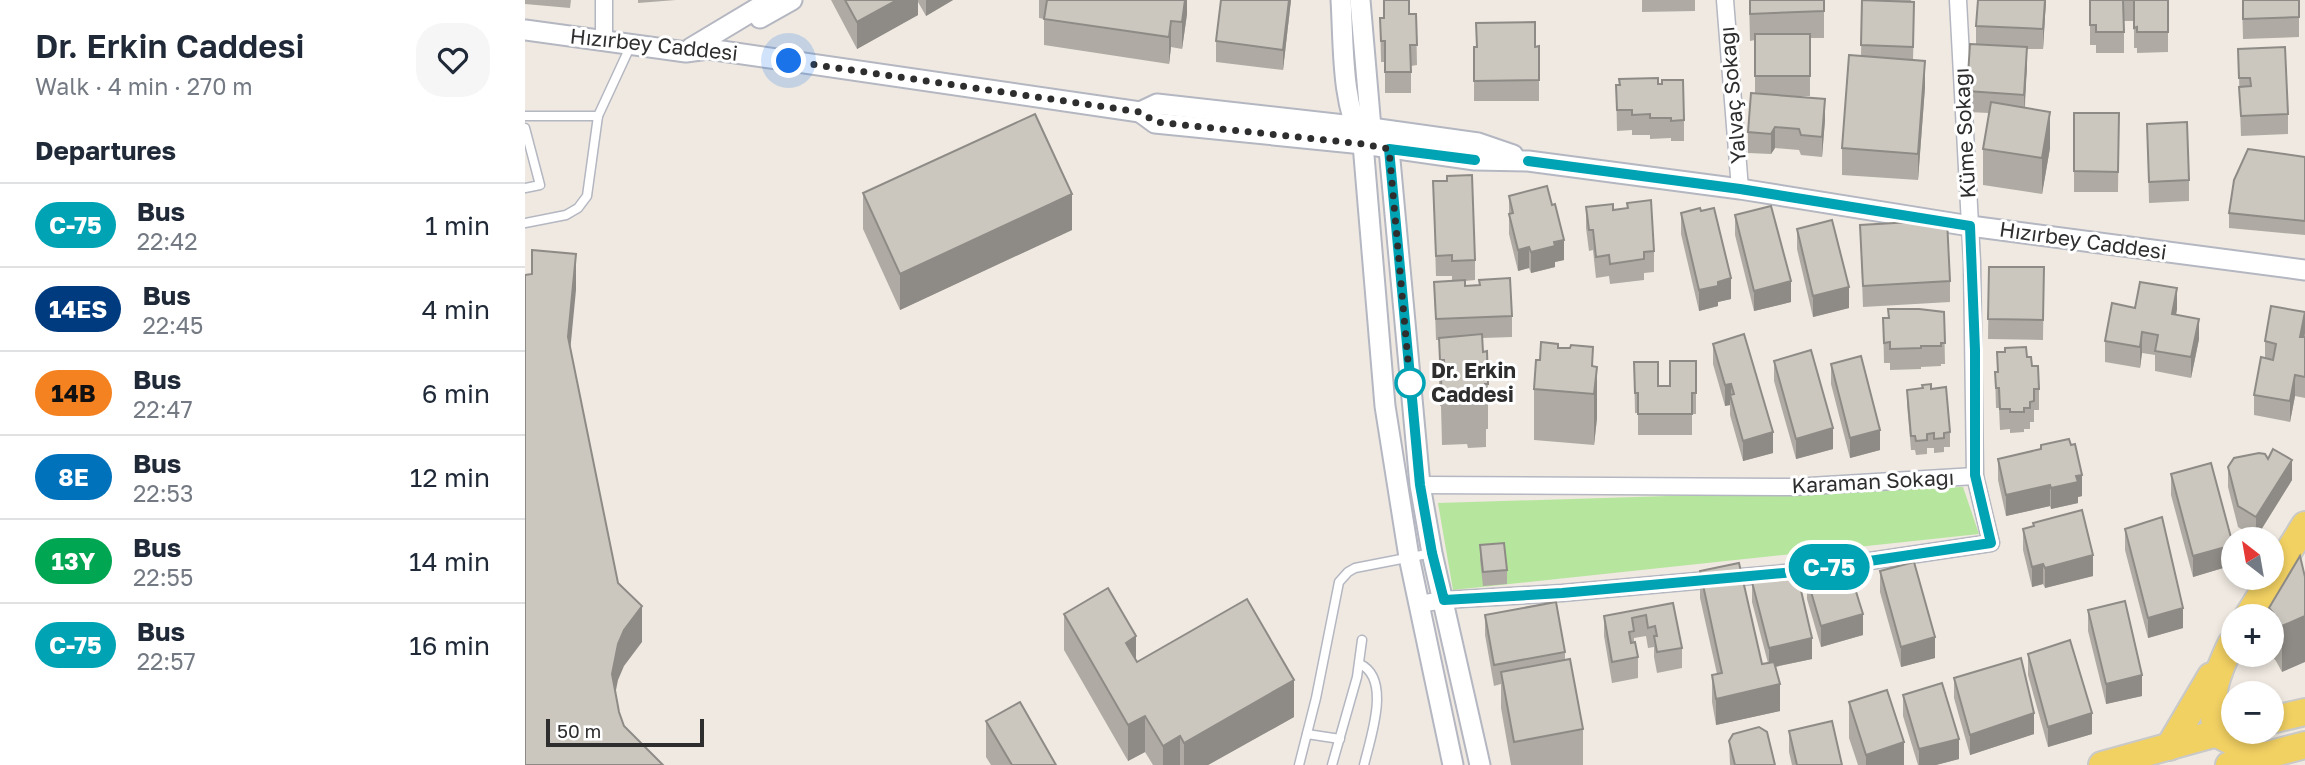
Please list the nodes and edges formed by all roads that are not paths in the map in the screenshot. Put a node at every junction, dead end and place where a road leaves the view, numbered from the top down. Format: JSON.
{"nodes":[{"id":1,"x":604,"y":0,"type":"edge"},
{"id":2,"x":771,"y":0,"type":"edge"},
{"id":3,"x":792,"y":0,"type":"edge"},
{"id":4,"x":1341,"y":0,"type":"edge"},
{"id":5,"x":1360,"y":0,"type":"edge"},
{"id":6,"x":1725,"y":0,"type":"edge"},
{"id":7,"x":1958,"y":0,"type":"edge"},
{"id":8,"x":525,"y":30,"type":"edge"},
{"id":9,"x":604,"y":39,"type":"junction"},
{"id":10,"x":631,"y":44,"type":"junction"},
{"id":11,"x":708,"y":49,"type":"junction"},
{"id":12,"x":686,"y":52,"type":"junction"},
{"id":13,"x":525,"y":116,"type":"edge"},
{"id":14,"x":598,"y":116,"type":"junction"},
{"id":15,"x":525,"y":128,"type":"edge"},
{"id":16,"x":1363,"y":133,"type":"junction"},
{"id":17,"x":1389,"y":149,"type":"junction"},
{"id":18,"x":1528,"y":161,"type":"junction"},
{"id":19,"x":525,"y":188,"type":"edge"},
{"id":20,"x":1740,"y":189,"type":"junction"},
{"id":21,"x":525,"y":223,"type":"edge"},
{"id":22,"x":1970,"y":226,"type":"junction"},
{"id":23,"x":2305,"y":270,"type":"edge"},
{"id":24,"x":1975,"y":475,"type":"junction"},
{"id":25,"x":1420,"y":485,"type":"junction"},
{"id":26,"x":2305,"y":525,"type":"edge"},
{"id":27,"x":1432,"y":553,"type":"junction"},
{"id":28,"x":1409,"y":557,"type":"junction"},
{"id":29,"x":1444,"y":600,"type":"junction"},
{"id":30,"x":1419,"y":604,"type":"junction"},
{"id":31,"x":2256,"y":604,"type":"edge"},
{"id":32,"x":1362,"y":640,"type":"dead end"},
{"id":33,"x":2221,"y":660,"type":"edge"},
{"id":34,"x":1360,"y":664,"type":"junction"},
{"id":35,"x":2223,"y":667,"type":"edge"},
{"id":36,"x":2305,"y":712,"type":"edge"},
{"id":37,"x":2284,"y":717,"type":"edge"},
{"id":38,"x":2221,"y":725,"type":"edge"},
{"id":39,"x":2221,"y":732,"type":"edge"},
{"id":40,"x":1307,"y":734,"type":"junction"},
{"id":41,"x":1340,"y":739,"type":"junction"},
{"id":42,"x":2244,"y":744,"type":"edge"},
{"id":43,"x":2305,"y":745,"type":"edge"},
{"id":44,"x":2169,"y":747,"type":"junction"},
{"id":45,"x":2262,"y":756,"type":"junction"},
{"id":46,"x":1299,"y":765,"type":"edge"},
{"id":47,"x":1332,"y":765,"type":"edge"},
{"id":48,"x":1364,"y":765,"type":"edge"},
{"id":49,"x":1453,"y":765,"type":"edge"},
{"id":50,"x":1480,"y":765,"type":"edge"},
{"id":51,"x":2102,"y":765,"type":"edge"},
{"id":52,"x":2228,"y":765,"type":"edge"}],
"edges":[{"from":1,"to":9,"type":"street"},
{"from":2,"to":12,"type":"street"},
{"from":3,"to":11,"type":"street"},
{"from":4,"to":16,"type":"street"},
{"from":5,"to":16,"type":"street"},
{"from":6,"to":20,"type":"street","name":"Yalvaç Sokağı"},
{"from":7,"to":22,"type":"street","name":"Küme Sokağı"},
{"from":8,"to":9,"type":"street","name":"Hızırbey Caddesi"},
{"from":9,"to":10,"type":"street","name":"Hızırbey Caddesi"},
{"from":10,"to":12,"type":"street","name":"Hızırbey Caddesi"},
{"from":10,"to":14,"type":"lane"},
{"from":11,"to":12,"type":"street","name":"Hızırbey Caddesi"},
{"from":11,"to":16,"type":"street","name":"Hızırbey Caddesi"},
{"from":13,"to":14,"type":"lane"},
{"from":14,"to":21,"type":"lane"},
{"from":15,"to":19,"type":"lane"},
{"from":16,"to":17,"type":"street","name":"Hızırbey Caddesi"},
{"from":16,"to":18,"type":"street","name":"Hızırbey Caddesi"},
{"from":16,"to":28,"type":"street"},
{"from":17,"to":18,"type":"street","name":"Hızırbey Caddesi"},
{"from":17,"to":25,"type":"street"},
{"from":18,"to":20,"type":"street","name":"Hızırbey Caddesi"},
{"from":20,"to":22,"type":"street","name":"Hızırbey Caddesi"},
{"from":22,"to":23,"type":"street","name":"Hızırbey Caddesi"},
{"from":22,"to":24,"type":"street","name":"Küme Sokağı"},
{"from":24,"to":25,"type":"street","name":"Karaman Sokağı"},
{"from":24,"to":29,"type":"street","name":"Karaman Sokağı"},
{"from":25,"to":27,"type":"street"},
{"from":26,"to":31,"type":"main road"},
{"from":27,"to":28,"type":"lane"},
{"from":27,"to":29,"type":"street"},
{"from":28,"to":30,"type":"street"},
{"from":28,"to":40,"type":"lane"},
{"from":29,"to":30,"type":"street","name":"Karaman Sokağı"},
{"from":29,"to":50,"type":"street"},
{"from":30,"to":49,"type":"street"},
{"from":32,"to":34,"type":"lane"},
{"from":33,"to":44,"type":"main road"},
{"from":34,"to":41,"type":"lane"},
{"from":34,"to":48,"type":"lane"},
{"from":35,"to":38,"type":"main road"},
{"from":36,"to":37,"type":"main road"},
{"from":39,"to":44,"type":"main road"},
{"from":40,"to":41,"type":"lane"},
{"from":40,"to":46,"type":"lane"},
{"from":41,"to":47,"type":"lane"},
{"from":42,"to":45,"type":"main road"},
{"from":43,"to":45,"type":"main road"},
{"from":44,"to":51,"type":"main road"},
{"from":45,"to":52,"type":"main road"}]}
